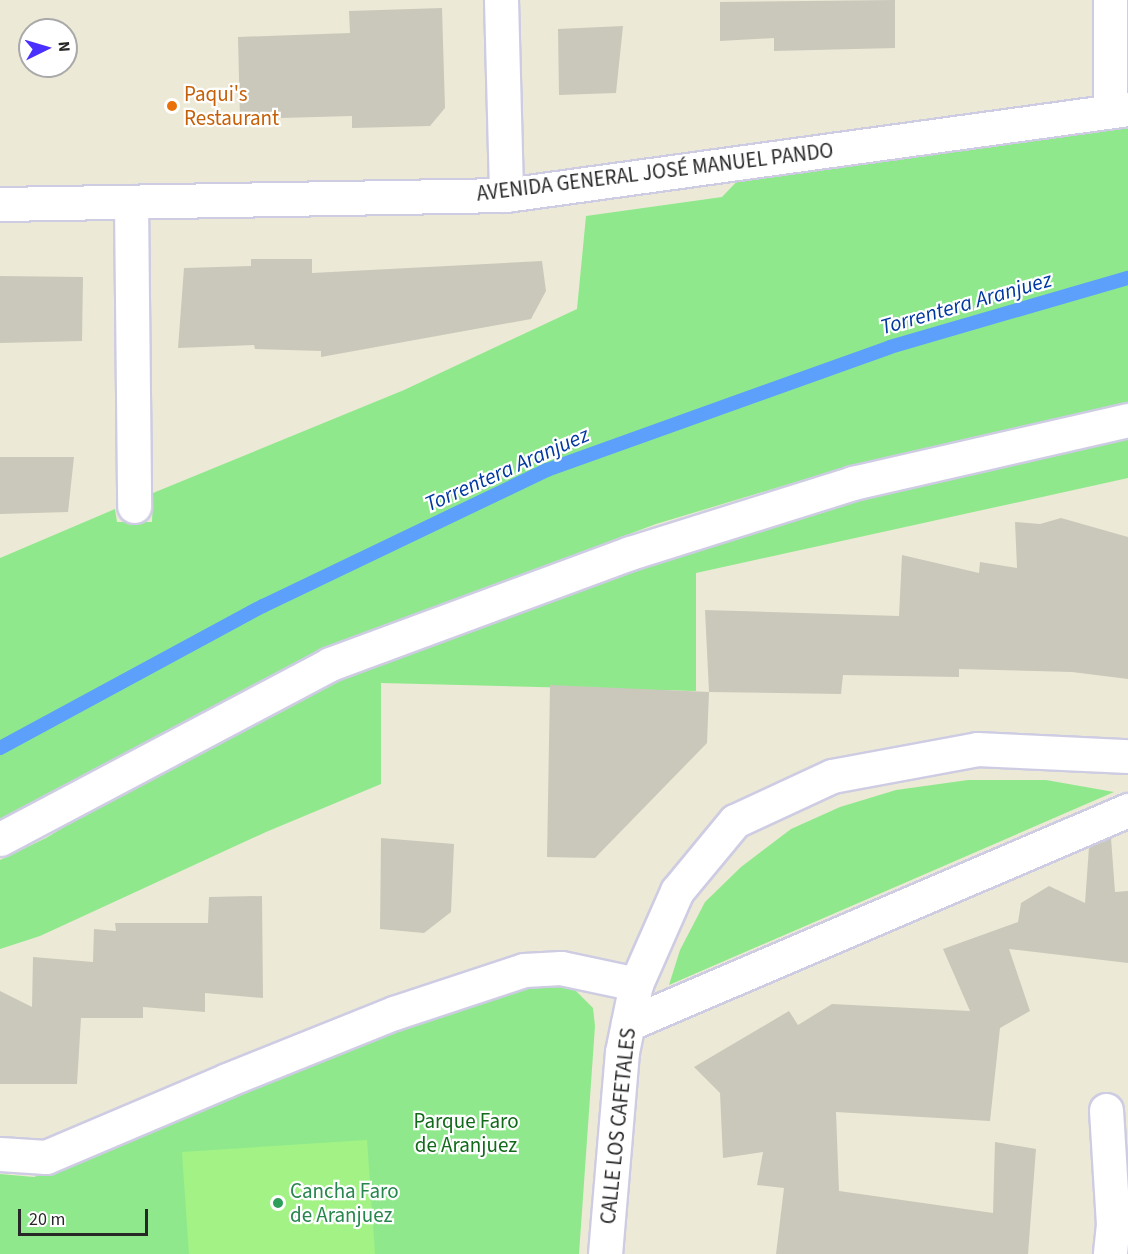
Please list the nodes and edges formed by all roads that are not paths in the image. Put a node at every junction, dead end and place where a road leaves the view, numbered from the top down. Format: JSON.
{"nodes":[{"id":1,"x":501,"y":0,"type":"edge"},
{"id":2,"x":1110,"y":0,"type":"edge"},
{"id":3,"x":1119,"y":109,"type":"edge"},
{"id":4,"x":506,"y":195,"type":"junction"},
{"id":5,"x":131,"y":202,"type":"junction"},
{"id":6,"x":0,"y":204,"type":"edge"},
{"id":7,"x":1128,"y":420,"type":"edge"},
{"id":8,"x":134,"y":506,"type":"dead end"},
{"id":9,"x":1128,"y":756,"type":"edge"},
{"id":10,"x":1128,"y":810,"type":"edge"},
{"id":11,"x":0,"y":839,"type":"edge"},
{"id":12,"x":636,"y":984,"type":"junction"},
{"id":13,"x":628,"y":1024,"type":"junction"},
{"id":14,"x":1106,"y":1110,"type":"dead end"},
{"id":15,"x":0,"y":1154,"type":"edge"},
{"id":16,"x":604,"y":1254,"type":"edge"},
{"id":17,"x":1110,"y":1254,"type":"edge"}],
"edges":[{"from":1,"to":4,"type":"street"},
{"from":2,"to":3,"type":"street"},
{"from":3,"to":4,"type":"street","name":"AVENIDA GENERAL JOSÉ MANUEL PANDO"},
{"from":4,"to":5,"type":"street","name":"AVENIDA GENERAL JOSÉ MANUEL PANDO"},
{"from":5,"to":6,"type":"street","name":"AVENIDA GENERAL JOSÉ MANUEL PANDO"},
{"from":5,"to":8,"type":"street"},
{"from":7,"to":11,"type":"street"},
{"from":9,"to":12,"type":"street","name":"CALLE LOS CAFETALES"},
{"from":10,"to":13,"type":"street"},
{"from":12,"to":13,"type":"street","name":"CALLE LOS CAFETALES"},
{"from":12,"to":15,"type":"street"},
{"from":13,"to":16,"type":"street","name":"CALLE LOS CAFETALES"},
{"from":14,"to":17,"type":"street"}]}
